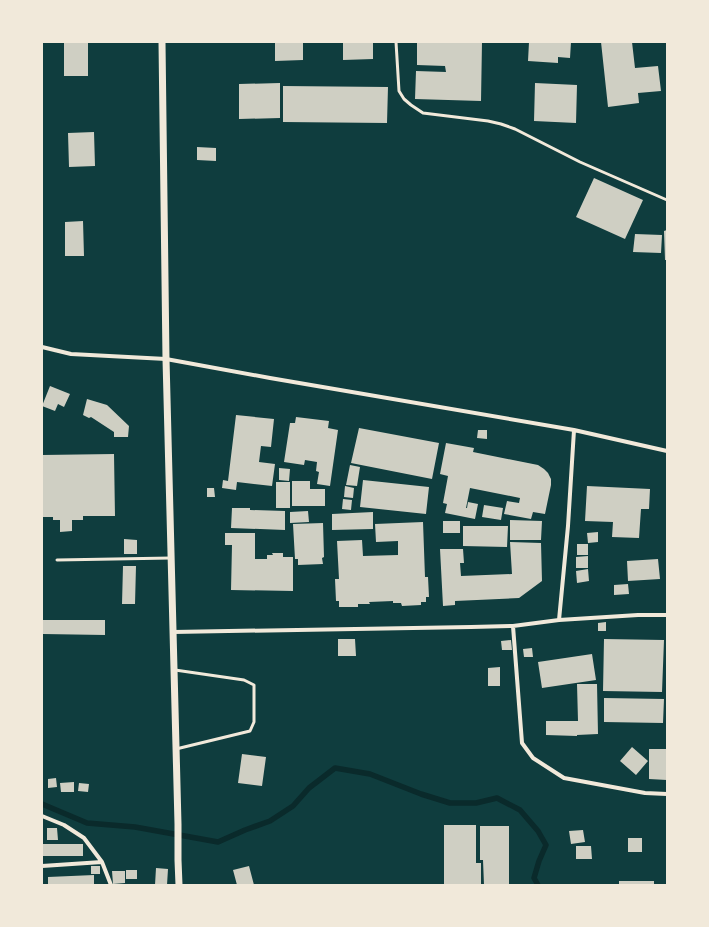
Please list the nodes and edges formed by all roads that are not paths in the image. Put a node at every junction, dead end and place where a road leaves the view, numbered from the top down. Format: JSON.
{"nodes":[{"id":1,"x":162,"y":42,"type":"edge"},
{"id":2,"x":396,"y":42,"type":"edge"},
{"id":3,"x":667,"y":200,"type":"edge"},
{"id":4,"x":42,"y":347,"type":"edge"},
{"id":5,"x":166,"y":359,"type":"junction"},
{"id":6,"x":574,"y":430,"type":"junction"},
{"id":7,"x":667,"y":451,"type":"edge"},
{"id":8,"x":171,"y":558,"type":"junction"},
{"id":9,"x":57,"y":560,"type":"dead end"},
{"id":10,"x":667,"y":615,"type":"edge"},
{"id":11,"x":559,"y":620,"type":"junction"},
{"id":12,"x":513,"y":626,"type":"junction"},
{"id":13,"x":172,"y":632,"type":"junction"},
{"id":14,"x":173,"y":669,"type":"junction"},
{"id":15,"x":175,"y":749,"type":"junction"},
{"id":16,"x":667,"y":794,"type":"edge"},
{"id":17,"x":42,"y":816,"type":"edge"},
{"id":18,"x":102,"y":862,"type":"junction"},
{"id":19,"x":42,"y":866,"type":"edge"},
{"id":20,"x":112,"y":885,"type":"edge"},
{"id":21,"x":179,"y":885,"type":"edge"}],
"edges":[{"from":1,"to":5,"type":"street"},
{"from":2,"to":3,"type":"lane"},
{"from":4,"to":5,"type":"street"},
{"from":5,"to":6,"type":"street"},
{"from":5,"to":8,"type":"street"},
{"from":6,"to":7,"type":"street"},
{"from":6,"to":11,"type":"street"},
{"from":8,"to":9,"type":"lane"},
{"from":8,"to":13,"type":"street"},
{"from":10,"to":11,"type":"street"},
{"from":11,"to":12,"type":"street"},
{"from":12,"to":13,"type":"street"},
{"from":12,"to":16,"type":"street"},
{"from":13,"to":14,"type":"street"},
{"from":14,"to":15,"type":"street"},
{"from":14,"to":15,"type":"lane"},
{"from":15,"to":21,"type":"street"},
{"from":17,"to":18,"type":"street"},
{"from":18,"to":19,"type":"street"},
{"from":18,"to":20,"type":"street"}]}
